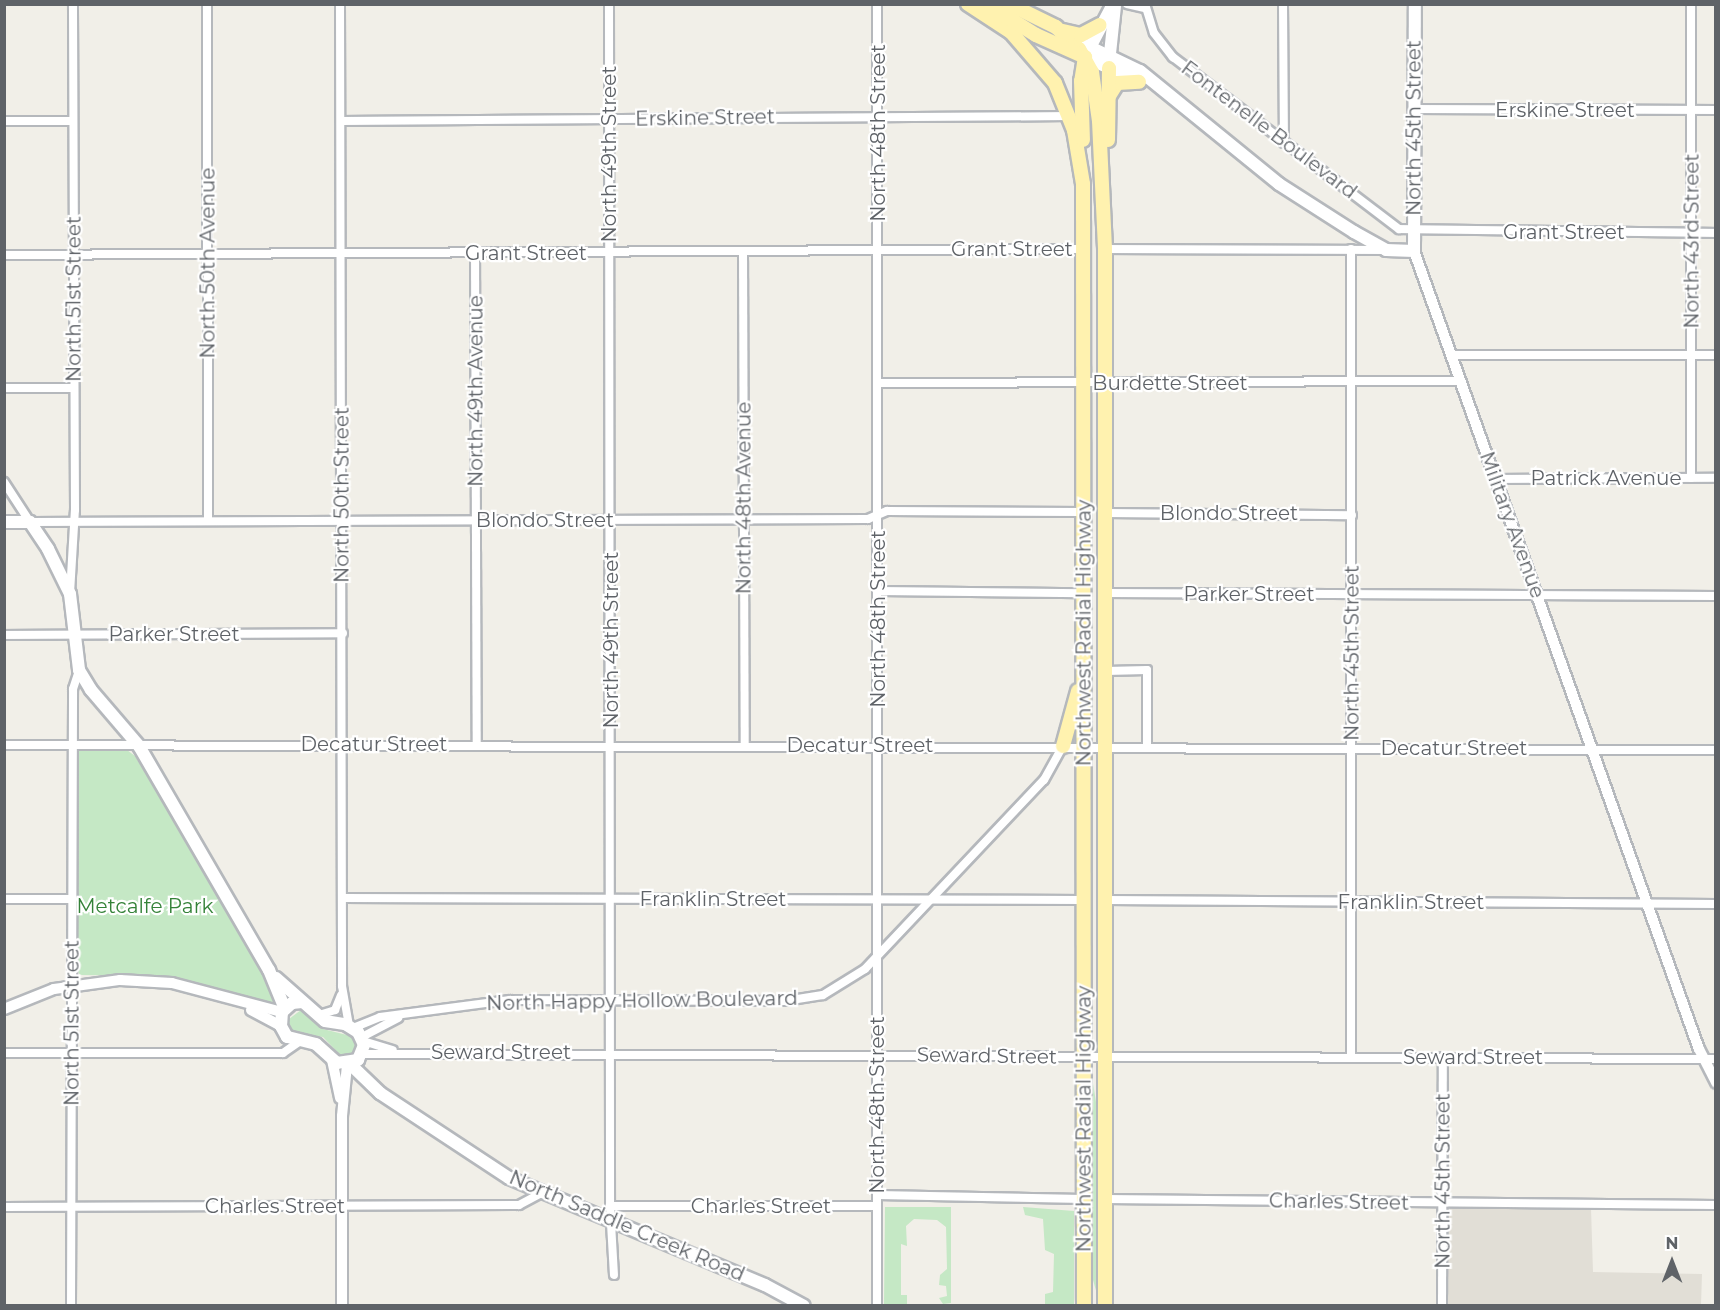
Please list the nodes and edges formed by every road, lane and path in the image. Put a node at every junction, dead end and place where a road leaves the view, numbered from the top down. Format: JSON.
{"nodes":[{"id":1,"x":73,"y":4,"type":"edge"},
{"id":2,"x":207,"y":4,"type":"edge"},
{"id":3,"x":340,"y":4,"type":"edge"},
{"id":4,"x":609,"y":4,"type":"edge"},
{"id":5,"x":878,"y":4,"type":"edge"},
{"id":6,"x":968,"y":4,"type":"edge"},
{"id":7,"x":986,"y":4,"type":"edge"},
{"id":8,"x":1009,"y":4,"type":"edge"},
{"id":9,"x":1114,"y":4,"type":"edge"},
{"id":10,"x":1127,"y":4,"type":"edge"},
{"id":11,"x":1283,"y":4,"type":"edge"},
{"id":12,"x":1415,"y":4,"type":"edge"},
{"id":13,"x":1691,"y":4,"type":"edge"},
{"id":14,"x":1145,"y":6,"type":"edge"},
{"id":15,"x":1100,"y":26,"type":"junction"},
{"id":16,"x":1061,"y":31,"type":"junction"},
{"id":17,"x":1087,"y":53,"type":"junction"},
{"id":18,"x":1109,"y":62,"type":"junction"},
{"id":19,"x":1140,"y":82,"type":"junction"},
{"id":20,"x":1163,"y":92,"type":"junction"},
{"id":21,"x":1109,"y":96,"type":"junction"},
{"id":22,"x":1415,"y":109,"type":"junction"},
{"id":23,"x":1692,"y":110,"type":"junction"},
{"id":24,"x":1716,"y":110,"type":"edge"},
{"id":25,"x":878,"y":116,"type":"junction"},
{"id":26,"x":1070,"y":116,"type":"junction"},
{"id":27,"x":609,"y":119,"type":"junction"},
{"id":28,"x":73,"y":120,"type":"junction"},
{"id":29,"x":4,"y":121,"type":"edge"},
{"id":30,"x":341,"y":121,"type":"junction"},
{"id":31,"x":1284,"y":143,"type":"junction"},
{"id":32,"x":1083,"y":184,"type":"junction"},
{"id":33,"x":1104,"y":199,"type":"junction"},
{"id":34,"x":1413,"y":231,"type":"junction"},
{"id":35,"x":1692,"y":232,"type":"junction"},
{"id":36,"x":1716,"y":233,"type":"edge"},
{"id":37,"x":878,"y":249,"type":"junction"},
{"id":38,"x":1083,"y":249,"type":"junction"},
{"id":39,"x":1105,"y":249,"type":"junction"},
{"id":40,"x":1352,"y":249,"type":"junction"},
{"id":41,"x":1386,"y":250,"type":"junction"},
{"id":42,"x":1414,"y":250,"type":"junction"},
{"id":43,"x":743,"y":251,"type":"junction"},
{"id":44,"x":609,"y":252,"type":"junction"},
{"id":45,"x":208,"y":254,"type":"junction"},
{"id":46,"x":341,"y":254,"type":"junction"},
{"id":47,"x":475,"y":254,"type":"junction"},
{"id":48,"x":4,"y":255,"type":"edge"},
{"id":49,"x":74,"y":255,"type":"junction"},
{"id":50,"x":1452,"y":355,"type":"junction"},
{"id":51,"x":1692,"y":355,"type":"junction"},
{"id":52,"x":1716,"y":355,"type":"edge"},
{"id":53,"x":1461,"y":381,"type":"junction"},
{"id":54,"x":1352,"y":382,"type":"junction"},
{"id":55,"x":878,"y":383,"type":"junction"},
{"id":56,"x":1083,"y":383,"type":"junction"},
{"id":57,"x":1105,"y":383,"type":"junction"},
{"id":58,"x":4,"y":388,"type":"edge"},
{"id":59,"x":74,"y":388,"type":"junction"},
{"id":60,"x":1496,"y":478,"type":"junction"},
{"id":61,"x":1691,"y":478,"type":"junction"},
{"id":62,"x":1716,"y":478,"type":"edge"},
{"id":63,"x":4,"y":482,"type":"edge"},
{"id":64,"x":1083,"y":512,"type":"junction"},
{"id":65,"x":1106,"y":513,"type":"junction"},
{"id":66,"x":879,"y":514,"type":"junction"},
{"id":67,"x":1352,"y":515,"type":"junction"},
{"id":68,"x":744,"y":519,"type":"junction"},
{"id":69,"x":342,"y":520,"type":"junction"},
{"id":70,"x":477,"y":520,"type":"junction"},
{"id":71,"x":610,"y":520,"type":"junction"},
{"id":72,"x":74,"y":521,"type":"junction"},
{"id":73,"x":208,"y":521,"type":"junction"},
{"id":74,"x":4,"y":522,"type":"edge"},
{"id":75,"x":30,"y":522,"type":"junction"},
{"id":76,"x":879,"y":591,"type":"junction"},
{"id":77,"x":1084,"y":593,"type":"junction"},
{"id":78,"x":1106,"y":593,"type":"junction"},
{"id":79,"x":70,"y":594,"type":"junction"},
{"id":80,"x":1352,"y":594,"type":"junction"},
{"id":81,"x":1537,"y":595,"type":"junction"},
{"id":82,"x":1716,"y":596,"type":"edge"},
{"id":83,"x":343,"y":633,"type":"junction"},
{"id":84,"x":4,"y":634,"type":"edge"},
{"id":85,"x":73,"y":634,"type":"junction"},
{"id":86,"x":1084,"y":660,"type":"junction"},
{"id":87,"x":79,"y":670,"type":"junction"},
{"id":88,"x":1106,"y":671,"type":"junction"},
{"id":89,"x":343,"y":744,"type":"junction"},
{"id":90,"x":477,"y":744,"type":"junction"},
{"id":91,"x":4,"y":745,"type":"edge"},
{"id":92,"x":73,"y":745,"type":"junction"},
{"id":93,"x":611,"y":745,"type":"junction"},
{"id":94,"x":745,"y":745,"type":"junction"},
{"id":95,"x":878,"y":745,"type":"junction"},
{"id":96,"x":139,"y":746,"type":"junction"},
{"id":97,"x":1063,"y":746,"type":"junction"},
{"id":98,"x":1085,"y":746,"type":"junction"},
{"id":99,"x":1106,"y":746,"type":"junction"},
{"id":100,"x":1147,"y":746,"type":"junction"},
{"id":101,"x":1352,"y":748,"type":"junction"},
{"id":102,"x":1592,"y":749,"type":"junction"},
{"id":103,"x":1716,"y":750,"type":"edge"},
{"id":104,"x":342,"y":898,"type":"junction"},
{"id":105,"x":4,"y":899,"type":"edge"},
{"id":106,"x":73,"y":899,"type":"junction"},
{"id":107,"x":610,"y":899,"type":"junction"},
{"id":108,"x":878,"y":899,"type":"junction"},
{"id":109,"x":932,"y":899,"type":"junction"},
{"id":110,"x":1084,"y":900,"type":"junction"},
{"id":111,"x":1107,"y":900,"type":"junction"},
{"id":112,"x":1351,"y":902,"type":"junction"},
{"id":113,"x":1647,"y":903,"type":"junction"},
{"id":114,"x":1716,"y":904,"type":"edge"},
{"id":115,"x":878,"y":955,"type":"junction"},
{"id":116,"x":269,"y":970,"type":"junction"},
{"id":117,"x":72,"y":986,"type":"junction"},
{"id":118,"x":342,"y":986,"type":"junction"},
{"id":119,"x":610,"y":1000,"type":"junction"},
{"id":120,"x":234,"y":1002,"type":"junction"},
{"id":121,"x":302,"y":1002,"type":"junction"},
{"id":122,"x":4,"y":1009,"type":"edge"},
{"id":123,"x":284,"y":1010,"type":"junction"},
{"id":124,"x":320,"y":1015,"type":"junction"},
{"id":125,"x":282,"y":1029,"type":"junction"},
{"id":126,"x":299,"y":1042,"type":"junction"},
{"id":127,"x":356,"y":1046,"type":"junction"},
{"id":128,"x":610,"y":1052,"type":"junction"},
{"id":129,"x":4,"y":1053,"type":"edge"},
{"id":130,"x":72,"y":1053,"type":"junction"},
{"id":131,"x":272,"y":1053,"type":"junction"},
{"id":132,"x":877,"y":1054,"type":"junction"},
{"id":133,"x":1106,"y":1055,"type":"junction"},
{"id":134,"x":1084,"y":1056,"type":"junction"},
{"id":135,"x":1351,"y":1056,"type":"junction"},
{"id":136,"x":1443,"y":1057,"type":"junction"},
{"id":137,"x":1703,"y":1059,"type":"junction"},
{"id":138,"x":1716,"y":1059,"type":"edge"},
{"id":139,"x":332,"y":1060,"type":"junction"},
{"id":140,"x":1716,"y":1083,"type":"edge"},
{"id":141,"x":342,"y":1116,"type":"junction"},
{"id":142,"x":542,"y":1193,"type":"junction"},
{"id":143,"x":877,"y":1195,"type":"junction"},
{"id":144,"x":1084,"y":1199,"type":"junction"},
{"id":145,"x":1106,"y":1199,"type":"junction"},
{"id":146,"x":1442,"y":1202,"type":"junction"},
{"id":147,"x":1716,"y":1205,"type":"edge"},
{"id":148,"x":342,"y":1206,"type":"junction"},
{"id":149,"x":610,"y":1206,"type":"junction"},
{"id":150,"x":877,"y":1206,"type":"junction"},
{"id":151,"x":4,"y":1207,"type":"edge"},
{"id":152,"x":72,"y":1207,"type":"junction"},
{"id":153,"x":611,"y":1221,"type":"junction"},
{"id":154,"x":614,"y":1275,"type":"dead end"},
{"id":155,"x":71,"y":1305,"type":"edge"},
{"id":156,"x":342,"y":1305,"type":"edge"},
{"id":157,"x":804,"y":1305,"type":"edge"},
{"id":158,"x":877,"y":1305,"type":"edge"},
{"id":159,"x":1084,"y":1305,"type":"edge"},
{"id":160,"x":1105,"y":1305,"type":"edge"},
{"id":161,"x":1442,"y":1305,"type":"edge"}],
"edges":[{"from":1,"to":28,"type":"street","name":"North 51st Street"},
{"from":2,"to":45,"type":"street","name":"North 50th Avenue"},
{"from":3,"to":30,"type":"street","name":"North 50th Street"},
{"from":4,"to":27,"type":"street","name":"North 49th Street"},
{"from":5,"to":25,"type":"street","name":"North 48th Street"},
{"from":6,"to":26,"type":"main road","name":"Northwest Radial Highway"},
{"from":7,"to":17,"type":"main road"},
{"from":8,"to":16,"type":"main road","name":"Northwest Radial Highway"},
{"from":9,"to":15,"type":"main road"},
{"from":9,"to":18,"type":"main road"},
{"from":10,"to":14,"type":"street","name":"Fontenelle Boulevard"},
{"from":11,"to":31,"type":"street"},
{"from":12,"to":22,"type":"main road","name":"North 45th Street"},
{"from":13,"to":23,"type":"street","name":"North 43rd Street"},
{"from":14,"to":31,"type":"street","name":"Fontenelle Boulevard"},
{"from":15,"to":16,"type":"main road"},
{"from":15,"to":17,"type":"main road"},
{"from":16,"to":17,"type":"main road","name":"Northwest Radial Highway"},
{"from":17,"to":18,"type":"main road"},
{"from":17,"to":32,"type":"main road"},
{"from":17,"to":33,"type":"main road","name":"Northwest Radial Highway"},
{"from":18,"to":19,"type":"main road"},
{"from":18,"to":20,"type":"main road"},
{"from":18,"to":21,"type":"main road"},
{"from":19,"to":20,"type":"main road"},
{"from":19,"to":21,"type":"main road"},
{"from":20,"to":41,"type":"main road"},
{"from":21,"to":33,"type":"main road"},
{"from":22,"to":23,"type":"street","name":"Erskine Street"},
{"from":22,"to":34,"type":"main road","name":"North 45th Street"},
{"from":23,"to":24,"type":"street","name":"Erskine Street"},
{"from":23,"to":35,"type":"street","name":"North 43rd Street"},
{"from":25,"to":26,"type":"street","name":"Erskine Street"},
{"from":25,"to":27,"type":"street","name":"Erskine Street"},
{"from":25,"to":37,"type":"street","name":"North 48th Street"},
{"from":26,"to":32,"type":"main road","name":"Northwest Radial Highway"},
{"from":27,"to":30,"type":"street","name":"Erskine Street"},
{"from":27,"to":44,"type":"street","name":"North 49th Street"},
{"from":28,"to":29,"type":"street"},
{"from":28,"to":49,"type":"street","name":"North 51st Street"},
{"from":30,"to":46,"type":"street","name":"North 50th Street"},
{"from":31,"to":34,"type":"street","name":"Fontenelle Boulevard"},
{"from":32,"to":38,"type":"main road","name":"Northwest Radial Highway"},
{"from":33,"to":39,"type":"main road","name":"Northwest Radial Highway"},
{"from":34,"to":35,"type":"street","name":"Grant Street"},
{"from":34,"to":42,"type":"main road","name":"North 45th Street"},
{"from":35,"to":36,"type":"street","name":"Grant Street"},
{"from":35,"to":51,"type":"street","name":"North 43rd Street"},
{"from":37,"to":38,"type":"street","name":"Grant Street"},
{"from":37,"to":43,"type":"street","name":"Grant Street"},
{"from":37,"to":55,"type":"street","name":"North 48th Street"},
{"from":38,"to":56,"type":"main road","name":"Northwest Radial Highway"},
{"from":39,"to":40,"type":"street"},
{"from":39,"to":57,"type":"main road","name":"Northwest Radial Highway"},
{"from":40,"to":41,"type":"street"},
{"from":40,"to":54,"type":"street","name":"North 45th Street"},
{"from":41,"to":42,"type":"main road"},
{"from":42,"to":50,"type":"street","name":"Military Avenue"},
{"from":43,"to":44,"type":"street","name":"Grant Street"},
{"from":43,"to":68,"type":"street","name":"North 48th Avenue"},
{"from":44,"to":47,"type":"street","name":"Grant Street"},
{"from":44,"to":71,"type":"street","name":"North 49th Street"},
{"from":45,"to":46,"type":"street","name":"Grant Street"},
{"from":45,"to":49,"type":"street","name":"Grant Street"},
{"from":45,"to":73,"type":"street","name":"North 50th Avenue"},
{"from":46,"to":47,"type":"street","name":"Grant Street"},
{"from":46,"to":69,"type":"street","name":"North 50th Street"},
{"from":47,"to":70,"type":"street","name":"North 49th Avenue"},
{"from":48,"to":49,"type":"street","name":"Grant Street"},
{"from":49,"to":59,"type":"street","name":"North 51st Street"},
{"from":50,"to":51,"type":"street"},
{"from":50,"to":53,"type":"street","name":"Military Avenue"},
{"from":51,"to":52,"type":"street"},
{"from":51,"to":61,"type":"street","name":"North 43rd Street"},
{"from":53,"to":54,"type":"street","name":"Burdette Street"},
{"from":53,"to":60,"type":"street","name":"Military Avenue"},
{"from":54,"to":57,"type":"street","name":"Burdette Street"},
{"from":54,"to":67,"type":"street","name":"North 45th Street"},
{"from":55,"to":56,"type":"street","name":"Burdette Street"},
{"from":55,"to":66,"type":"street","name":"North 48th Street"},
{"from":56,"to":57,"type":"street","name":"Burdette Street"},
{"from":56,"to":64,"type":"main road","name":"Northwest Radial Highway"},
{"from":57,"to":65,"type":"main road","name":"Northwest Radial Highway"},
{"from":58,"to":59,"type":"street"},
{"from":59,"to":72,"type":"street","name":"North 51st Street"},
{"from":60,"to":61,"type":"street","name":"Patrick Avenue"},
{"from":60,"to":81,"type":"street","name":"Military Avenue"},
{"from":61,"to":62,"type":"street","name":"Patrick Avenue"},
{"from":63,"to":75,"type":"street"},
{"from":64,"to":66,"type":"street","name":"Blondo Street"},
{"from":64,"to":77,"type":"main road","name":"Northwest Radial Highway"},
{"from":65,"to":67,"type":"street","name":"Blondo Street"},
{"from":65,"to":78,"type":"main road","name":"Northwest Radial Highway"},
{"from":66,"to":68,"type":"street","name":"Blondo Street"},
{"from":66,"to":76,"type":"street","name":"North 48th Street"},
{"from":67,"to":80,"type":"street","name":"North 45th Street"},
{"from":68,"to":71,"type":"street","name":"Blondo Street"},
{"from":68,"to":94,"type":"street","name":"North 48th Avenue"},
{"from":69,"to":70,"type":"street","name":"Blondo Street"},
{"from":69,"to":73,"type":"street","name":"Blondo Street"},
{"from":69,"to":83,"type":"street","name":"North 50th Street"},
{"from":70,"to":71,"type":"street","name":"Blondo Street"},
{"from":70,"to":90,"type":"street","name":"North 49th Avenue"},
{"from":71,"to":93,"type":"street","name":"North 49th Street"},
{"from":72,"to":73,"type":"street","name":"Blondo Street"},
{"from":72,"to":75,"type":"street","name":"Blondo Street"},
{"from":72,"to":79,"type":"street","name":"North 51st Street"},
{"from":74,"to":75,"type":"main road","name":"Blondo Street"},
{"from":75,"to":79,"type":"main road"},
{"from":76,"to":77,"type":"street"},
{"from":76,"to":95,"type":"street","name":"North 48th Street"},
{"from":77,"to":86,"type":"main road","name":"Northwest Radial Highway"},
{"from":78,"to":80,"type":"street","name":"Parker Street"},
{"from":78,"to":88,"type":"main road","name":"Northwest Radial Highway"},
{"from":79,"to":85,"type":"main road"},
{"from":80,"to":81,"type":"street","name":"Parker Street"},
{"from":80,"to":101,"type":"street","name":"North 45th Street"},
{"from":81,"to":82,"type":"street","name":"Parker Street"},
{"from":81,"to":102,"type":"street","name":"Military Avenue"},
{"from":83,"to":85,"type":"street","name":"Parker Street"},
{"from":83,"to":89,"type":"street","name":"North 50th Street"},
{"from":84,"to":85,"type":"street","name":"Parker Street"},
{"from":85,"to":87,"type":"main road"},
{"from":86,"to":97,"type":"main road"},
{"from":86,"to":98,"type":"main road","name":"Northwest Radial Highway"},
{"from":87,"to":92,"type":"street","name":"North 51st Street"},
{"from":87,"to":96,"type":"main road"},
{"from":88,"to":99,"type":"main road","name":"Northwest Radial Highway"},
{"from":88,"to":100,"type":"street"},
{"from":89,"to":90,"type":"street","name":"Decatur Street"},
{"from":89,"to":96,"type":"street","name":"Decatur Street"},
{"from":89,"to":104,"type":"street","name":"North 50th Street"},
{"from":90,"to":93,"type":"street","name":"Decatur Street"},
{"from":91,"to":92,"type":"street","name":"Decatur Street"},
{"from":92,"to":96,"type":"street","name":"Decatur Street"},
{"from":92,"to":106,"type":"street","name":"North 51st Street"},
{"from":93,"to":94,"type":"street","name":"Decatur Street"},
{"from":93,"to":107,"type":"street","name":"North 49th Street"},
{"from":94,"to":95,"type":"street","name":"Decatur Street"},
{"from":95,"to":97,"type":"street","name":"Decatur Street"},
{"from":95,"to":108,"type":"street","name":"North 48th Street"},
{"from":96,"to":116,"type":"main road"},
{"from":97,"to":98,"type":"street","name":"Decatur Street"},
{"from":97,"to":109,"type":"street","name":"North Happy Hollow Boulevard"},
{"from":98,"to":99,"type":"street","name":"Decatur Street"},
{"from":98,"to":110,"type":"main road","name":"Northwest Radial Highway"},
{"from":99,"to":100,"type":"street","name":"Decatur Street"},
{"from":99,"to":111,"type":"main road","name":"Northwest Radial Highway"},
{"from":100,"to":101,"type":"street","name":"Decatur Street"},
{"from":101,"to":102,"type":"street","name":"Decatur Street"},
{"from":101,"to":112,"type":"street","name":"North 45th Street"},
{"from":102,"to":103,"type":"street","name":"Decatur Street"},
{"from":102,"to":113,"type":"street","name":"Military Avenue"},
{"from":104,"to":107,"type":"street","name":"Franklin Street"},
{"from":104,"to":118,"type":"street","name":"North 50th Street"},
{"from":105,"to":106,"type":"street"},
{"from":106,"to":117,"type":"street","name":"North 51st Street"},
{"from":107,"to":108,"type":"street","name":"Franklin Street"},
{"from":107,"to":119,"type":"street","name":"North 49th Street"},
{"from":108,"to":109,"type":"street","name":"Franklin Street"},
{"from":108,"to":115,"type":"street","name":"North 48th Street"},
{"from":109,"to":110,"type":"street","name":"Franklin Street"},
{"from":109,"to":115,"type":"street","name":"North Happy Hollow Boulevard"},
{"from":110,"to":134,"type":"main road","name":"Northwest Radial Highway"},
{"from":111,"to":112,"type":"street","name":"Franklin Street"},
{"from":111,"to":133,"type":"main road","name":"Northwest Radial Highway"},
{"from":112,"to":113,"type":"street","name":"Franklin Street"},
{"from":112,"to":135,"type":"street","name":"North 45th Street"},
{"from":113,"to":114,"type":"street","name":"Franklin Street"},
{"from":113,"to":137,"type":"street","name":"Military Avenue"},
{"from":115,"to":119,"type":"street","name":"North Happy Hollow Boulevard"},
{"from":115,"to":132,"type":"street","name":"North 48th Street"},
{"from":116,"to":121,"type":"main road"},
{"from":116,"to":123,"type":"main road"},
{"from":117,"to":120,"type":"street"},
{"from":117,"to":122,"type":"street"},
{"from":117,"to":130,"type":"street","name":"North 51st Street"},
{"from":118,"to":124,"type":"street","name":"North 50th Street"},
{"from":118,"to":127,"type":"street","name":"North 50th Street"},
{"from":119,"to":127,"type":"street","name":"North Happy Hollow Boulevard"},
{"from":119,"to":128,"type":"street","name":"North 49th Street"},
{"from":120,"to":123,"type":"street"},
{"from":120,"to":125,"type":"street"},
{"from":121,"to":123,"type":"main road"},
{"from":121,"to":124,"type":"main road"},
{"from":123,"to":125,"type":"main road"},
{"from":124,"to":127,"type":"main road"},
{"from":125,"to":126,"type":"main road"},
{"from":125,"to":131,"type":"street"},
{"from":126,"to":131,"type":"street"},
{"from":126,"to":139,"type":"main road"},
{"from":127,"to":128,"type":"street","name":"Seward Street"},
{"from":127,"to":139,"type":"main road"},
{"from":127,"to":141,"type":"street","name":"North 50th Street"},
{"from":127,"to":142,"type":"main road","name":"North Saddle Creek Road"},
{"from":128,"to":132,"type":"street","name":"Seward Street"},
{"from":128,"to":149,"type":"street","name":"North 49th Street"},
{"from":129,"to":130,"type":"street"},
{"from":130,"to":131,"type":"street"},
{"from":130,"to":152,"type":"street","name":"North 51st Street"},
{"from":132,"to":134,"type":"street","name":"Seward Street"},
{"from":132,"to":143,"type":"street","name":"North 48th Street"},
{"from":133,"to":134,"type":"street","name":"Seward Street"},
{"from":133,"to":135,"type":"street","name":"Seward Street"},
{"from":133,"to":145,"type":"main road","name":"Northwest Radial Highway"},
{"from":134,"to":144,"type":"main road","name":"Northwest Radial Highway"},
{"from":135,"to":136,"type":"street","name":"Seward Street"},
{"from":136,"to":137,"type":"street","name":"Seward Street"},
{"from":136,"to":146,"type":"street","name":"North 45th Street"},
{"from":137,"to":138,"type":"street","name":"Seward Street"},
{"from":137,"to":140,"type":"street","name":"Military Avenue"},
{"from":139,"to":141,"type":"street","name":"North 50th Street"},
{"from":141,"to":148,"type":"street","name":"North 50th Street"},
{"from":142,"to":148,"type":"street","name":"Charles Street"},
{"from":142,"to":153,"type":"main road","name":"North Saddle Creek Road"},
{"from":143,"to":144,"type":"street"},
{"from":143,"to":150,"type":"street","name":"North 48th Street"},
{"from":144,"to":159,"type":"main road","name":"Northwest Radial Highway"},
{"from":145,"to":146,"type":"street","name":"Charles Street"},
{"from":145,"to":160,"type":"main road","name":"Northwest Radial Highway"},
{"from":146,"to":147,"type":"street","name":"Charles Street"},
{"from":146,"to":161,"type":"street","name":"North 45th Street"},
{"from":148,"to":152,"type":"street","name":"Charles Street"},
{"from":148,"to":156,"type":"street","name":"North 50th Street"},
{"from":149,"to":150,"type":"street","name":"Charles Street"},
{"from":149,"to":153,"type":"street","name":"North 49th Street"},
{"from":150,"to":158,"type":"street","name":"North 48th Street"},
{"from":151,"to":152,"type":"street","name":"Charles Street"},
{"from":152,"to":155,"type":"street","name":"North 51st Street"},
{"from":153,"to":154,"type":"street","name":"North 49th Street"},
{"from":153,"to":157,"type":"main road","name":"North Saddle Creek Road"}]}
